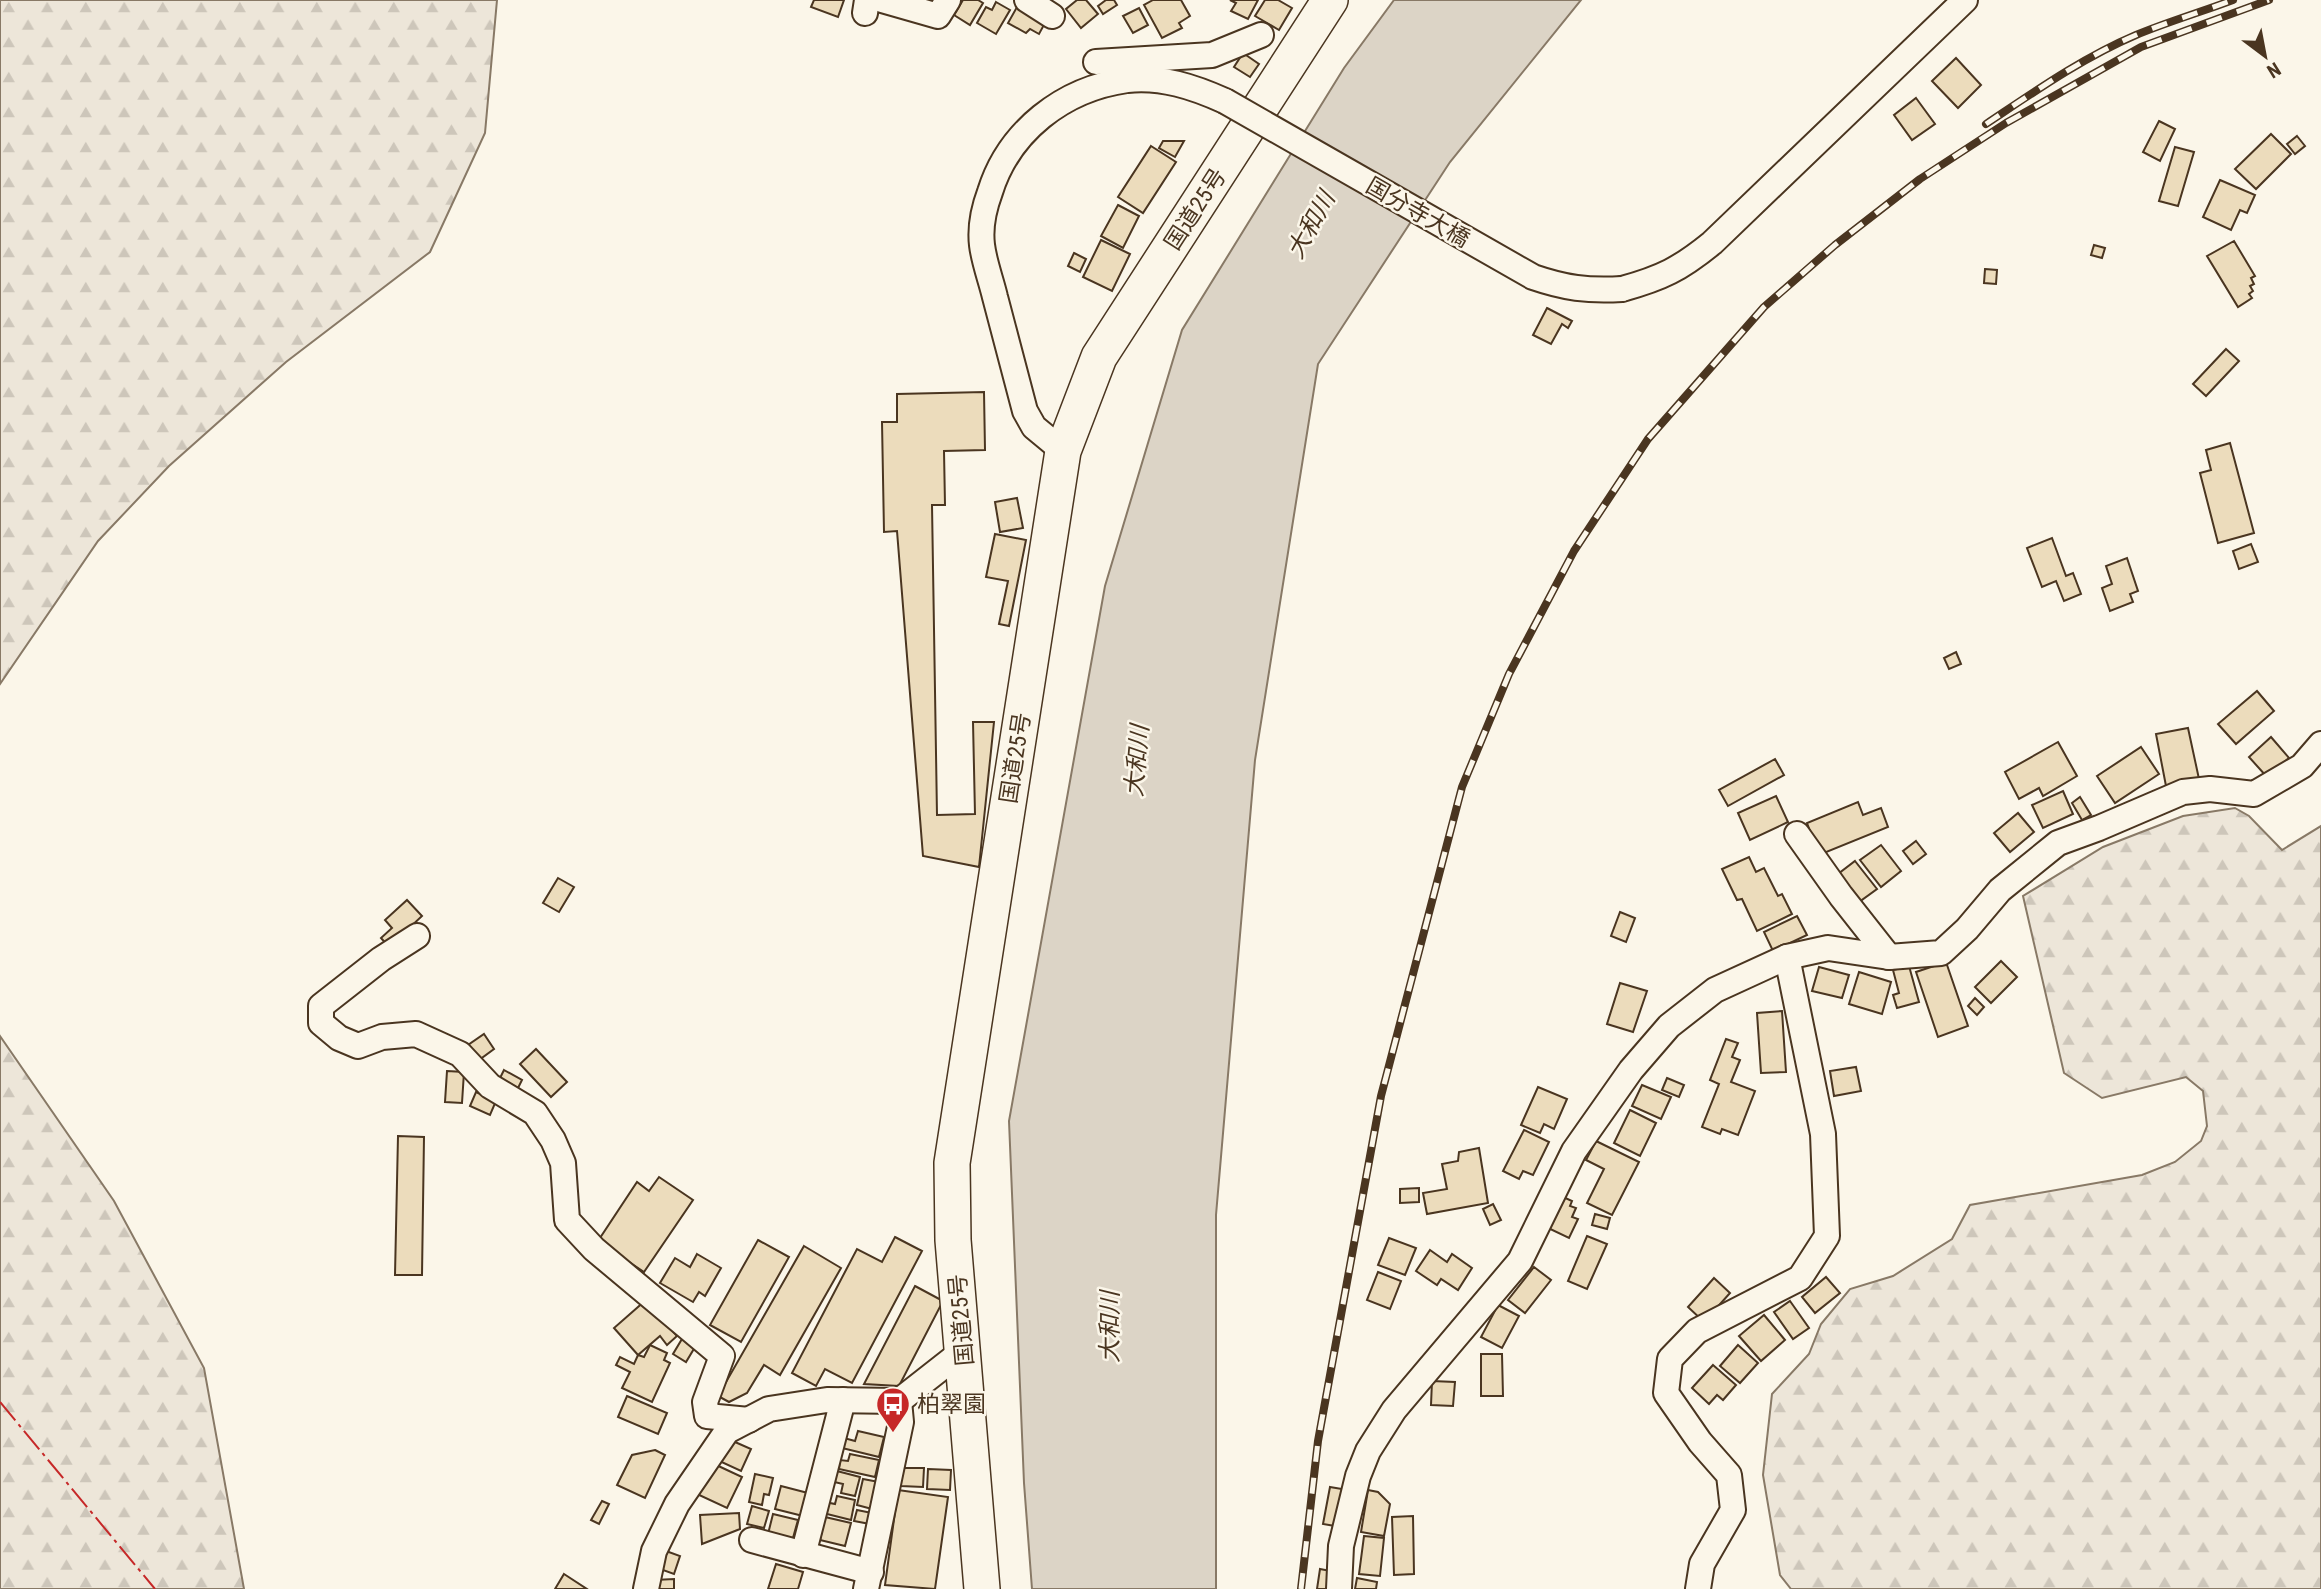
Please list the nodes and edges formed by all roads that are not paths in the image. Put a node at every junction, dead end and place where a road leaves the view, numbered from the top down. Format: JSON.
{"nodes":[{"id":1,"x":948,"y":0,"type":"edge"},
{"id":2,"x":1027,"y":0,"type":"edge"},
{"id":3,"x":1330,"y":0,"type":"edge"},
{"id":4,"x":1965,"y":0,"type":"edge"},
{"id":5,"x":871,"y":4,"type":"edge"},
{"id":6,"x":1052,"y":16,"type":"dead end"},
{"id":7,"x":1293,"y":57,"type":"junction"},
{"id":8,"x":1096,"y":62,"type":"dead end"},
{"id":9,"x":1063,"y":451,"type":"junction"},
{"id":10,"x":2321,"y":744,"type":"edge"},
{"id":11,"x":1797,"y":834,"type":"dead end"},
{"id":12,"x":417,"y":936,"type":"dead end"},
{"id":13,"x":1787,"y":957,"type":"junction"},
{"id":14,"x":1889,"y":957,"type":"junction"},
{"id":15,"x":964,"y":1350,"type":"junction"},
{"id":16,"x":843,"y":1400,"type":"junction"},
{"id":17,"x":900,"y":1401,"type":"junction"},
{"id":18,"x":749,"y":1420,"type":"junction"},
{"id":19,"x":752,"y":1540,"type":"dead end"},
{"id":20,"x":803,"y":1555,"type":"junction"},
{"id":21,"x":869,"y":1581,"type":"edge"},
{"id":22,"x":646,"y":1589,"type":"edge"},
{"id":23,"x":982,"y":1589,"type":"edge"},
{"id":24,"x":1339,"y":1589,"type":"edge"},
{"id":25,"x":1698,"y":1589,"type":"edge"}],
"edges":[{"from":1,"to":5,"type":"street"},
{"from":2,"to":6,"type":"street"},
{"from":3,"to":7,"type":"highway","name":"国道25号"},
{"from":4,"to":9,"type":"street","name":"国分寺大橋","bridge":true},
{"from":7,"to":8,"type":"street"},
{"from":7,"to":9,"type":"highway","name":"国道25号"},
{"from":9,"to":15,"type":"highway","name":"国道25号"},
{"from":10,"to":14,"type":"street"},
{"from":11,"to":14,"type":"street"},
{"from":12,"to":18,"type":"street"},
{"from":13,"to":14,"type":"street"},
{"from":13,"to":24,"type":"street"},
{"from":13,"to":25,"type":"street"},
{"from":15,"to":17,"type":"street"},
{"from":15,"to":23,"type":"highway","name":"国道25号"},
{"from":16,"to":17,"type":"street"},
{"from":16,"to":18,"type":"street"},
{"from":16,"to":20,"type":"street"},
{"from":17,"to":21,"type":"street"},
{"from":18,"to":22,"type":"street"},
{"from":19,"to":20,"type":"street"},
{"from":20,"to":21,"type":"street"}]}
